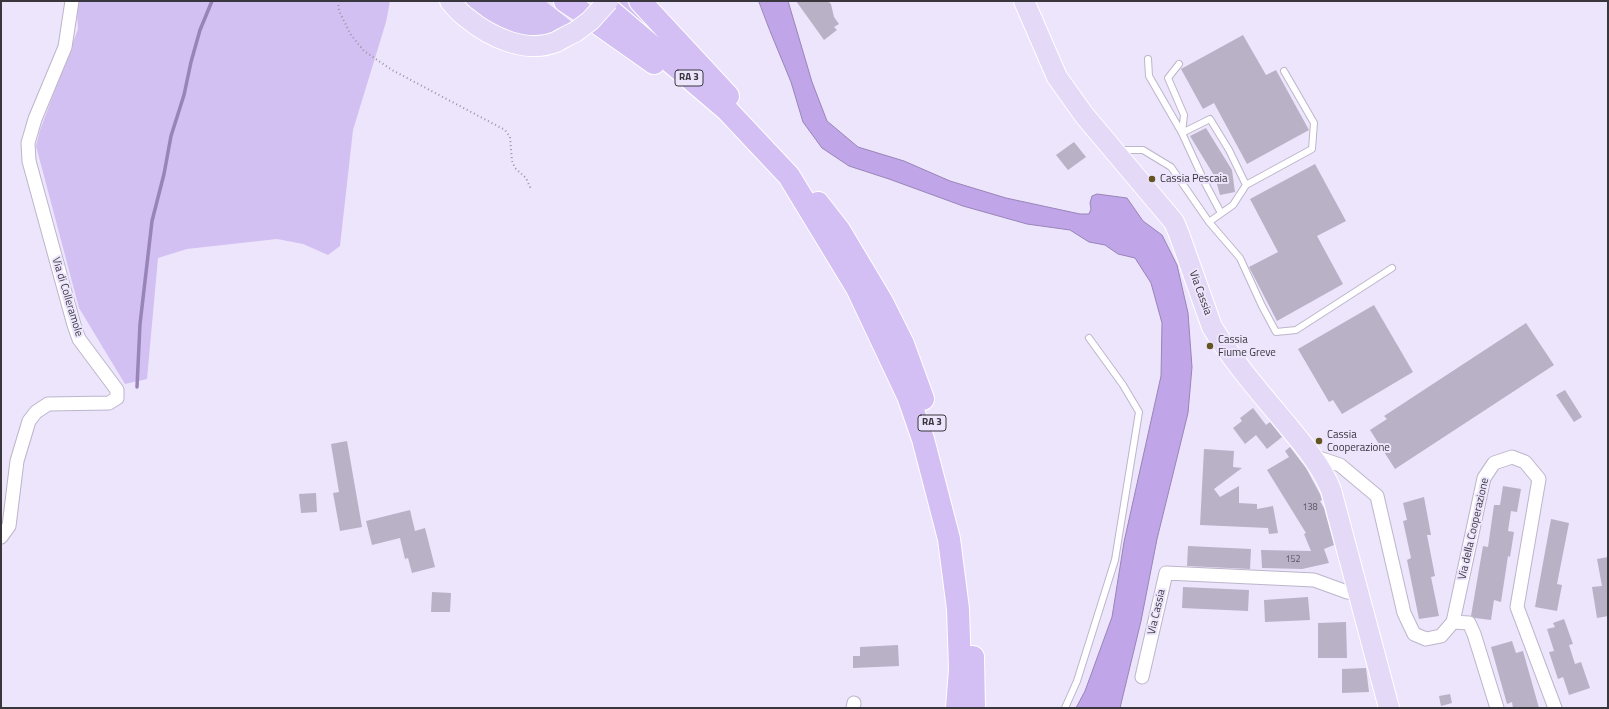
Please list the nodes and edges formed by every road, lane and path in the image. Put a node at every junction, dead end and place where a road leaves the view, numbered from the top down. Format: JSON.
{"nodes":[{"id":1,"x":72,"y":1,"type":"edge"},
{"id":2,"x":338,"y":1,"type":"edge"},
{"id":3,"x":450,"y":1,"type":"edge"},
{"id":4,"x":565,"y":1,"type":"edge"},
{"id":5,"x":640,"y":1,"type":"edge"},
{"id":6,"x":1024,"y":1,"type":"edge"},
{"id":7,"x":595,"y":17,"type":"edge"},
{"id":8,"x":1148,"y":59,"type":"dead end"},
{"id":9,"x":1179,"y":64,"type":"dead end"},
{"id":10,"x":1284,"y":71,"type":"dead end"},
{"id":11,"x":1182,"y":133,"type":"junction"},
{"id":12,"x":762,"y":147,"type":"junction"},
{"id":13,"x":1114,"y":150,"type":"junction"},
{"id":14,"x":789,"y":176,"type":"junction"},
{"id":15,"x":1246,"y":185,"type":"junction"},
{"id":16,"x":531,"y":189,"type":"dead end"},
{"id":17,"x":1221,"y":213,"type":"junction"},
{"id":18,"x":1208,"y":222,"type":"junction"},
{"id":19,"x":1392,"y":268,"type":"dead end"},
{"id":20,"x":1089,"y":338,"type":"dead end"},
{"id":21,"x":1313,"y":456,"type":"junction"},
{"id":22,"x":1,"y":537,"type":"edge"},
{"id":23,"x":1359,"y":593,"type":"junction"},
{"id":24,"x":1453,"y":622,"type":"junction"},
{"id":25,"x":1142,"y":677,"type":"dead end"},
{"id":26,"x":957,"y":708,"type":"edge"},
{"id":27,"x":974,"y":708,"type":"edge"},
{"id":28,"x":1065,"y":708,"type":"edge"},
{"id":29,"x":1389,"y":708,"type":"edge"},
{"id":30,"x":1497,"y":708,"type":"edge"},
{"id":31,"x":1555,"y":708,"type":"edge"}],
"edges":[{"from":1,"to":22,"type":"street","name":"Via di Colleramole"},
{"from":2,"to":16,"type":"path"},
{"from":3,"to":7,"type":"main road"},
{"from":4,"to":7,"type":"highway"},
{"from":5,"to":12,"type":"highway"},
{"from":6,"to":13,"type":"main road","name":"Via Cassia"},
{"from":7,"to":12,"type":"highway","number":"RA 3"},
{"from":8,"to":11,"type":"lane"},
{"from":9,"to":11,"type":"lane"},
{"from":10,"to":15,"type":"lane"},
{"from":11,"to":15,"type":"lane"},
{"from":11,"to":17,"type":"lane"},
{"from":12,"to":14,"type":"highway","number":"RA 3"},
{"from":13,"to":18,"type":"lane"},
{"from":13,"to":21,"type":"main road","name":"Via Cassia"},
{"from":14,"to":26,"type":"highway","number":"RA 3"},
{"from":14,"to":27,"type":"highway","number":"RA 3"},
{"from":15,"to":17,"type":"lane"},
{"from":17,"to":18,"type":"lane"},
{"from":18,"to":19,"type":"lane"},
{"from":20,"to":28,"type":"lane"},
{"from":21,"to":23,"type":"main road","name":"Via Cassia"},
{"from":21,"to":24,"type":"street"},
{"from":23,"to":25,"type":"street","name":"Via Cassia"},
{"from":23,"to":29,"type":"main road","name":"Via Cassia"},
{"from":24,"to":30,"type":"street"},
{"from":24,"to":31,"type":"street","name":"Via della Cooperazione"}]}
